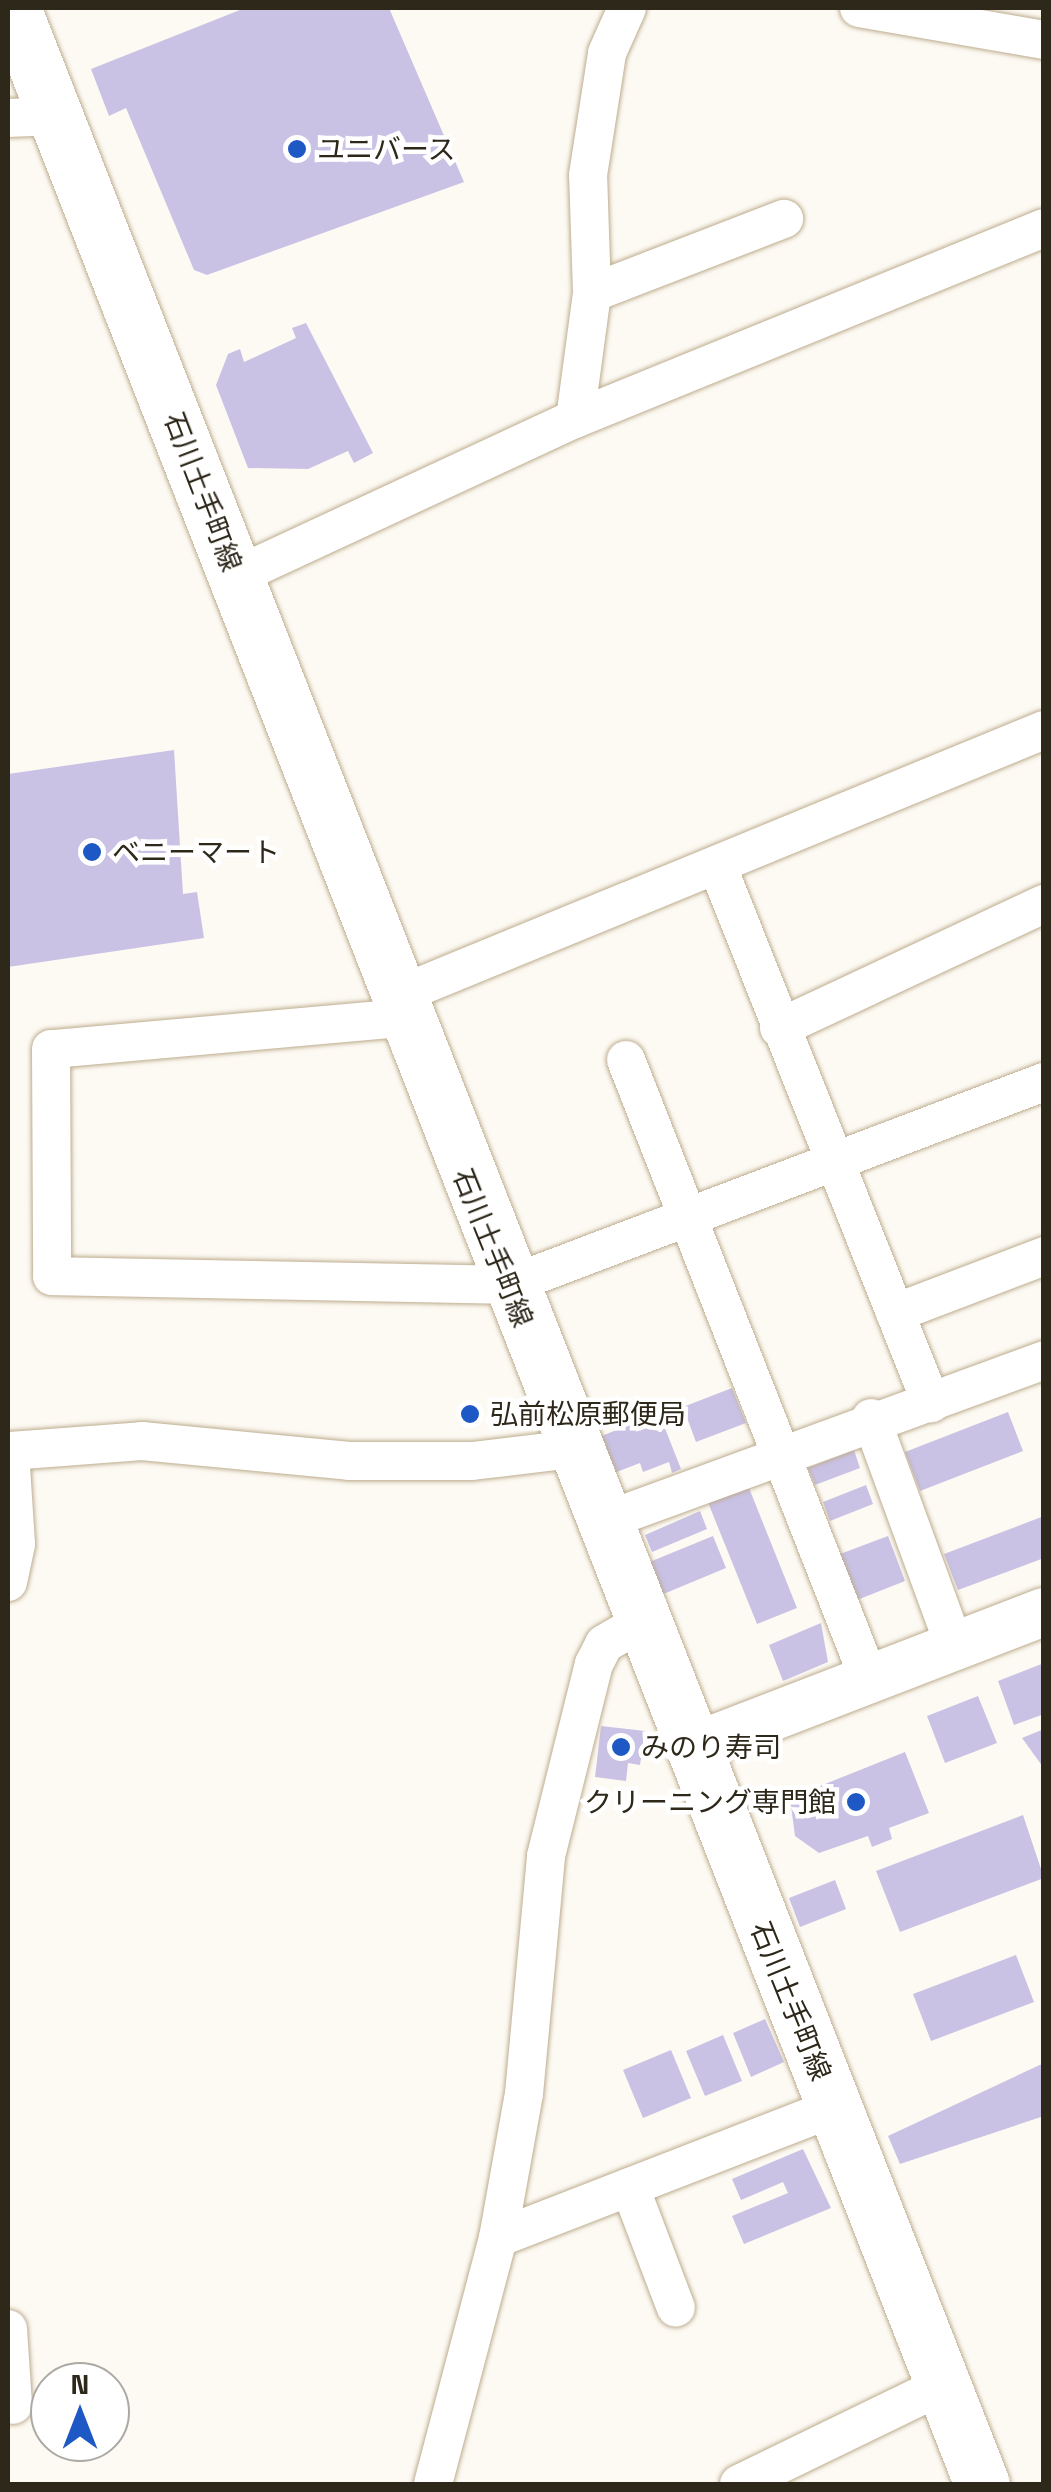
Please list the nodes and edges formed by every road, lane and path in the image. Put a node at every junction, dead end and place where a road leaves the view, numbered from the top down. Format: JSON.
{"nodes":[{"id":1,"x":13,"y":8,"type":"edge"},
{"id":2,"x":628,"y":8,"type":"edge"},
{"id":3,"x":859,"y":8,"type":"edge"},
{"id":4,"x":1044,"y":40,"type":"edge"},
{"id":5,"x":32,"y":117,"type":"edge"},
{"id":6,"x":784,"y":219,"type":"dead end"},
{"id":7,"x":1044,"y":228,"type":"edge"},
{"id":8,"x":592,"y":293,"type":"junction"},
{"id":9,"x":575,"y":418,"type":"junction"},
{"id":10,"x":236,"y":576,"type":"junction"},
{"id":11,"x":1044,"y":730,"type":"edge"},
{"id":12,"x":718,"y":870,"type":"junction"},
{"id":13,"x":1044,"y":904,"type":"edge"},
{"id":14,"x":398,"y":1008,"type":"junction"},
{"id":15,"x":779,"y":1028,"type":"junction"},
{"id":16,"x":626,"y":1060,"type":"dead end"},
{"id":17,"x":1044,"y":1082,"type":"edge"},
{"id":18,"x":833,"y":1162,"type":"junction"},
{"id":19,"x":688,"y":1217,"type":"junction"},
{"id":20,"x":1044,"y":1256,"type":"edge"},
{"id":21,"x":509,"y":1285,"type":"junction"},
{"id":22,"x":895,"y":1313,"type":"junction"},
{"id":23,"x":1044,"y":1360,"type":"edge"},
{"id":24,"x":931,"y":1403,"type":"junction"},
{"id":25,"x":871,"y":1418,"type":"junction"},
{"id":26,"x":573,"y":1450,"type":"junction"},
{"id":27,"x":8,"y":1451,"type":"edge"},
{"id":28,"x":776,"y":1452,"type":"junction"},
{"id":29,"x":602,"y":1522,"type":"junction"},
{"id":30,"x":8,"y":1582,"type":"edge"},
{"id":31,"x":1044,"y":1612,"type":"edge"},
{"id":32,"x":642,"y":1622,"type":"junction"},
{"id":33,"x":954,"y":1647,"type":"junction"},
{"id":34,"x":869,"y":1679,"type":"junction"},
{"id":35,"x":691,"y":1748,"type":"junction"},
{"id":36,"x":834,"y":2108,"type":"junction"},
{"id":37,"x":630,"y":2188,"type":"junction"},
{"id":38,"x":498,"y":2238,"type":"junction"},
{"id":39,"x":676,"y":2308,"type":"dead end"},
{"id":40,"x":8,"y":2329,"type":"edge"},
{"id":41,"x":943,"y":2385,"type":"junction"},
{"id":42,"x":13,"y":2405,"type":"dead end"},
{"id":43,"x":433,"y":2484,"type":"edge"},
{"id":44,"x":739,"y":2484,"type":"edge"},
{"id":45,"x":982,"y":2484,"type":"edge"}],
"edges":[{"from":1,"to":5,"type":"main road","name":"石川土手町線"},
{"from":2,"to":8,"type":"street"},
{"from":3,"to":4,"type":"street"},
{"from":5,"to":10,"type":"main road","name":"石川土手町線"},
{"from":6,"to":8,"type":"street"},
{"from":7,"to":9,"type":"street"},
{"from":8,"to":9,"type":"street"},
{"from":9,"to":10,"type":"street"},
{"from":10,"to":14,"type":"main road","name":"石川土手町線"},
{"from":11,"to":12,"type":"street"},
{"from":12,"to":14,"type":"street"},
{"from":12,"to":15,"type":"street"},
{"from":13,"to":15,"type":"street"},
{"from":14,"to":21,"type":"main road","name":"石川土手町線"},
{"from":14,"to":21,"type":"street"},
{"from":15,"to":18,"type":"street"},
{"from":16,"to":19,"type":"street"},
{"from":17,"to":18,"type":"street"},
{"from":18,"to":19,"type":"street"},
{"from":18,"to":22,"type":"street"},
{"from":19,"to":21,"type":"street"},
{"from":19,"to":28,"type":"street"},
{"from":20,"to":22,"type":"street"},
{"from":21,"to":26,"type":"main road","name":"石川土手町線"},
{"from":22,"to":24,"type":"street"},
{"from":23,"to":24,"type":"street"},
{"from":24,"to":25,"type":"street"},
{"from":25,"to":28,"type":"street"},
{"from":25,"to":33,"type":"street"},
{"from":26,"to":27,"type":"street"},
{"from":26,"to":29,"type":"main road","name":"石川土手町線"},
{"from":27,"to":30,"type":"street"},
{"from":28,"to":29,"type":"street"},
{"from":28,"to":34,"type":"street"},
{"from":29,"to":32,"type":"main road","name":"石川土手町線"},
{"from":31,"to":33,"type":"street"},
{"from":32,"to":35,"type":"main road","name":"石川土手町線"},
{"from":32,"to":38,"type":"street"},
{"from":33,"to":34,"type":"street"},
{"from":34,"to":35,"type":"street"},
{"from":35,"to":36,"type":"main road","name":"石川土手町線"},
{"from":36,"to":37,"type":"street"},
{"from":36,"to":41,"type":"main road","name":"石川土手町線"},
{"from":37,"to":38,"type":"street"},
{"from":37,"to":39,"type":"street"},
{"from":38,"to":43,"type":"street"},
{"from":40,"to":42,"type":"street"},
{"from":41,"to":44,"type":"street"},
{"from":41,"to":45,"type":"main road","name":"石川土手町線"}]}
